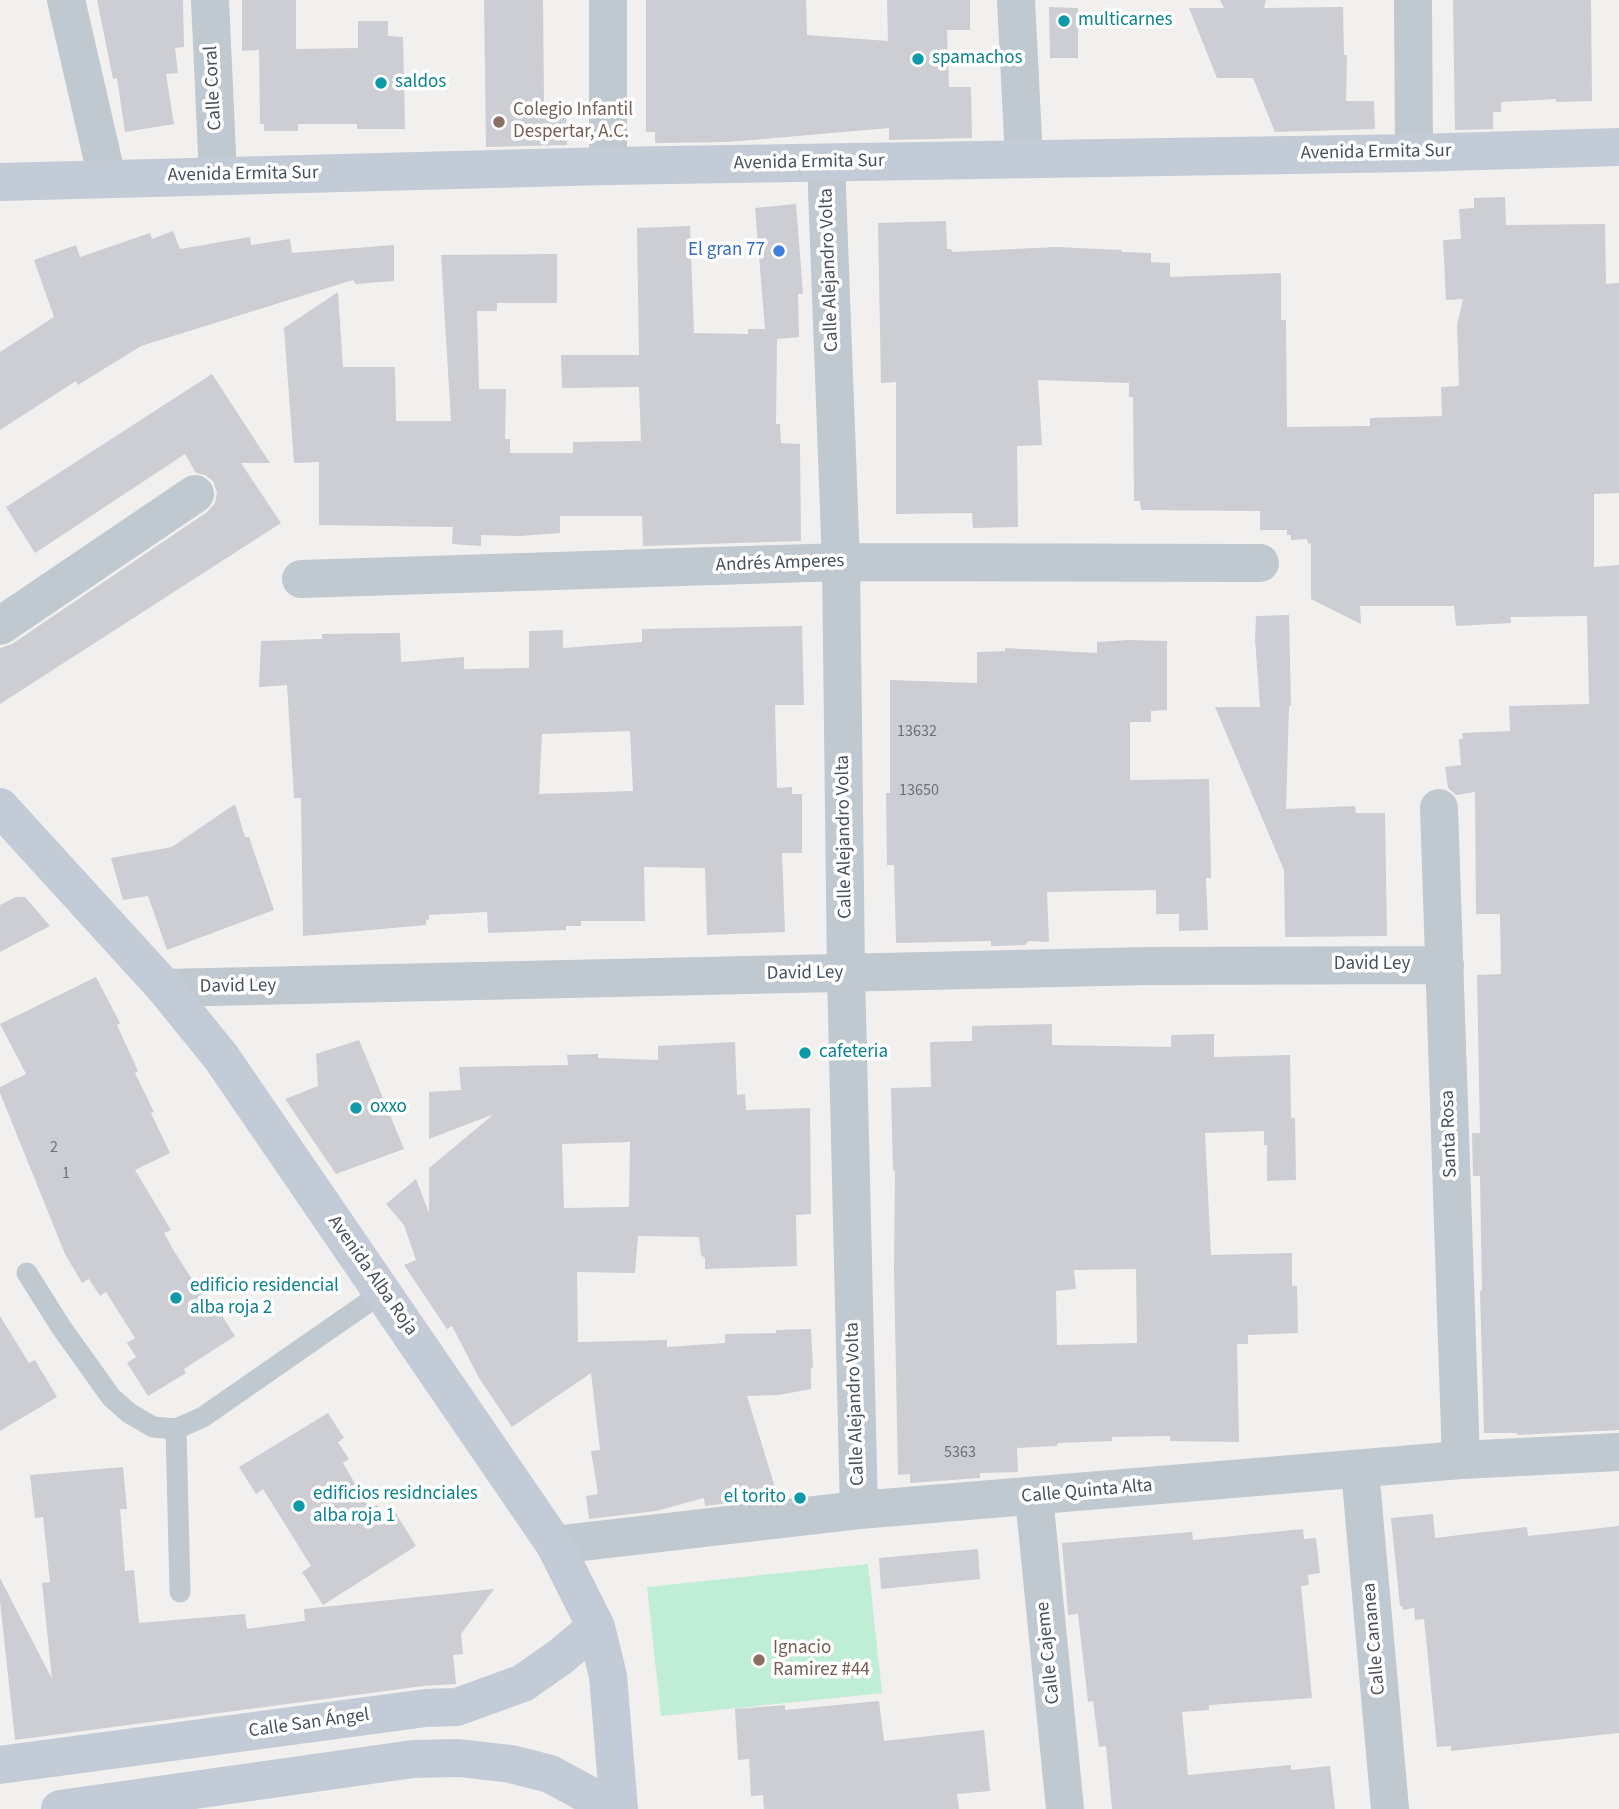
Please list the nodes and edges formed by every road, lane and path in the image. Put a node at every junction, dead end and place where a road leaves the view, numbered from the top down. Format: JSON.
{"nodes":[{"id":1,"x":66,"y":0,"type":"edge"},
{"id":2,"x":210,"y":0,"type":"edge"},
{"id":3,"x":608,"y":0,"type":"edge"},
{"id":4,"x":1016,"y":0,"type":"edge"},
{"id":5,"x":1413,"y":0,"type":"edge"},
{"id":6,"x":1619,"y":147,"type":"edge"},
{"id":7,"x":1415,"y":153,"type":"junction"},
{"id":8,"x":1024,"y":159,"type":"junction"},
{"id":9,"x":826,"y":163,"type":"junction"},
{"id":10,"x":608,"y":166,"type":"junction"},
{"id":11,"x":218,"y":176,"type":"junction"},
{"id":12,"x":107,"y":178,"type":"junction"},
{"id":13,"x":0,"y":182,"type":"edge"},
{"id":14,"x":195,"y":494,"type":"dead end"},
{"id":15,"x":841,"y":562,"type":"junction"},
{"id":16,"x":1259,"y":563,"type":"dead end"},
{"id":17,"x":301,"y":579,"type":"dead end"},
{"id":18,"x":0,"y":626,"type":"edge"},
{"id":19,"x":0,"y":807,"type":"edge"},
{"id":20,"x":1439,"y":808,"type":"dead end"},
{"id":21,"x":1445,"y":965,"type":"junction"},
{"id":22,"x":846,"y":973,"type":"junction"},
{"id":23,"x":165,"y":988,"type":"junction"},
{"id":24,"x":27,"y":1273,"type":"dead end"},
{"id":25,"x":383,"y":1292,"type":"junction"},
{"id":26,"x":176,"y":1429,"type":"junction"},
{"id":27,"x":1619,"y":1452,"type":"edge"},
{"id":28,"x":1461,"y":1460,"type":"junction"},
{"id":29,"x":1360,"y":1470,"type":"junction"},
{"id":30,"x":1034,"y":1497,"type":"junction"},
{"id":31,"x":859,"y":1510,"type":"junction"},
{"id":32,"x":555,"y":1545,"type":"junction"},
{"id":33,"x":180,"y":1592,"type":"dead end"},
{"id":34,"x":596,"y":1627,"type":"junction"},
{"id":35,"x":0,"y":1766,"type":"edge"},
{"id":36,"x":60,"y":1809,"type":"edge"},
{"id":37,"x":601,"y":1809,"type":"edge"},
{"id":38,"x":619,"y":1809,"type":"edge"},
{"id":39,"x":1065,"y":1809,"type":"edge"},
{"id":40,"x":1390,"y":1809,"type":"edge"}],
"edges":[{"from":1,"to":12,"type":"street"},
{"from":2,"to":11,"type":"street","name":"Calle Coral"},
{"from":3,"to":10,"type":"street"},
{"from":4,"to":8,"type":"street"},
{"from":5,"to":7,"type":"street"},
{"from":6,"to":7,"type":"main road","name":"Avenida Ermita Sur"},
{"from":7,"to":8,"type":"main road","name":"Avenida Ermita Sur"},
{"from":8,"to":9,"type":"main road","name":"Avenida Ermita Sur"},
{"from":9,"to":10,"type":"main road","name":"Avenida Ermita Sur"},
{"from":9,"to":15,"type":"street","name":"Calle Alejandro Volta"},
{"from":10,"to":11,"type":"main road","name":"Avenida Ermita Sur"},
{"from":11,"to":12,"type":"main road","name":"Avenida Ermita Sur"},
{"from":12,"to":13,"type":"main road","name":"Avenida Ermita Sur"},
{"from":14,"to":18,"type":"street"},
{"from":15,"to":16,"type":"street","name":"Andrés Amperes"},
{"from":15,"to":17,"type":"street","name":"Andrés Amperes"},
{"from":15,"to":22,"type":"street","name":"Calle Alejandro Volta"},
{"from":19,"to":23,"type":"main road","name":"Avenida Alba Roja"},
{"from":20,"to":21,"type":"street","name":"Santa Rosa"},
{"from":21,"to":22,"type":"street","name":"David Ley"},
{"from":21,"to":28,"type":"street","name":"Santa Rosa"},
{"from":22,"to":23,"type":"street","name":"David Ley"},
{"from":22,"to":31,"type":"street","name":"Calle Alejandro Volta"},
{"from":23,"to":25,"type":"main road","name":"Avenida Alba Roja"},
{"from":24,"to":26,"type":"lane"},
{"from":25,"to":26,"type":"lane"},
{"from":25,"to":32,"type":"main road","name":"Avenida Alba Roja"},
{"from":26,"to":33,"type":"lane"},
{"from":27,"to":28,"type":"street","name":"Calle Quinta Alta"},
{"from":28,"to":29,"type":"street","name":"Calle Quinta Alta"},
{"from":29,"to":30,"type":"street","name":"Calle Quinta Alta"},
{"from":29,"to":40,"type":"street","name":"Calle Cananea"},
{"from":30,"to":31,"type":"street","name":"Calle Quinta Alta"},
{"from":30,"to":39,"type":"street","name":"Calle Cajeme"},
{"from":31,"to":32,"type":"street","name":"Calle Quinta Alta"},
{"from":32,"to":34,"type":"main road","name":"Avenida Alba Roja"},
{"from":34,"to":35,"type":"main road","name":"Calle San Ángel"},
{"from":34,"to":38,"type":"main road","name":"Avenida Alba Roja"},
{"from":36,"to":37,"type":"main road"}]}
